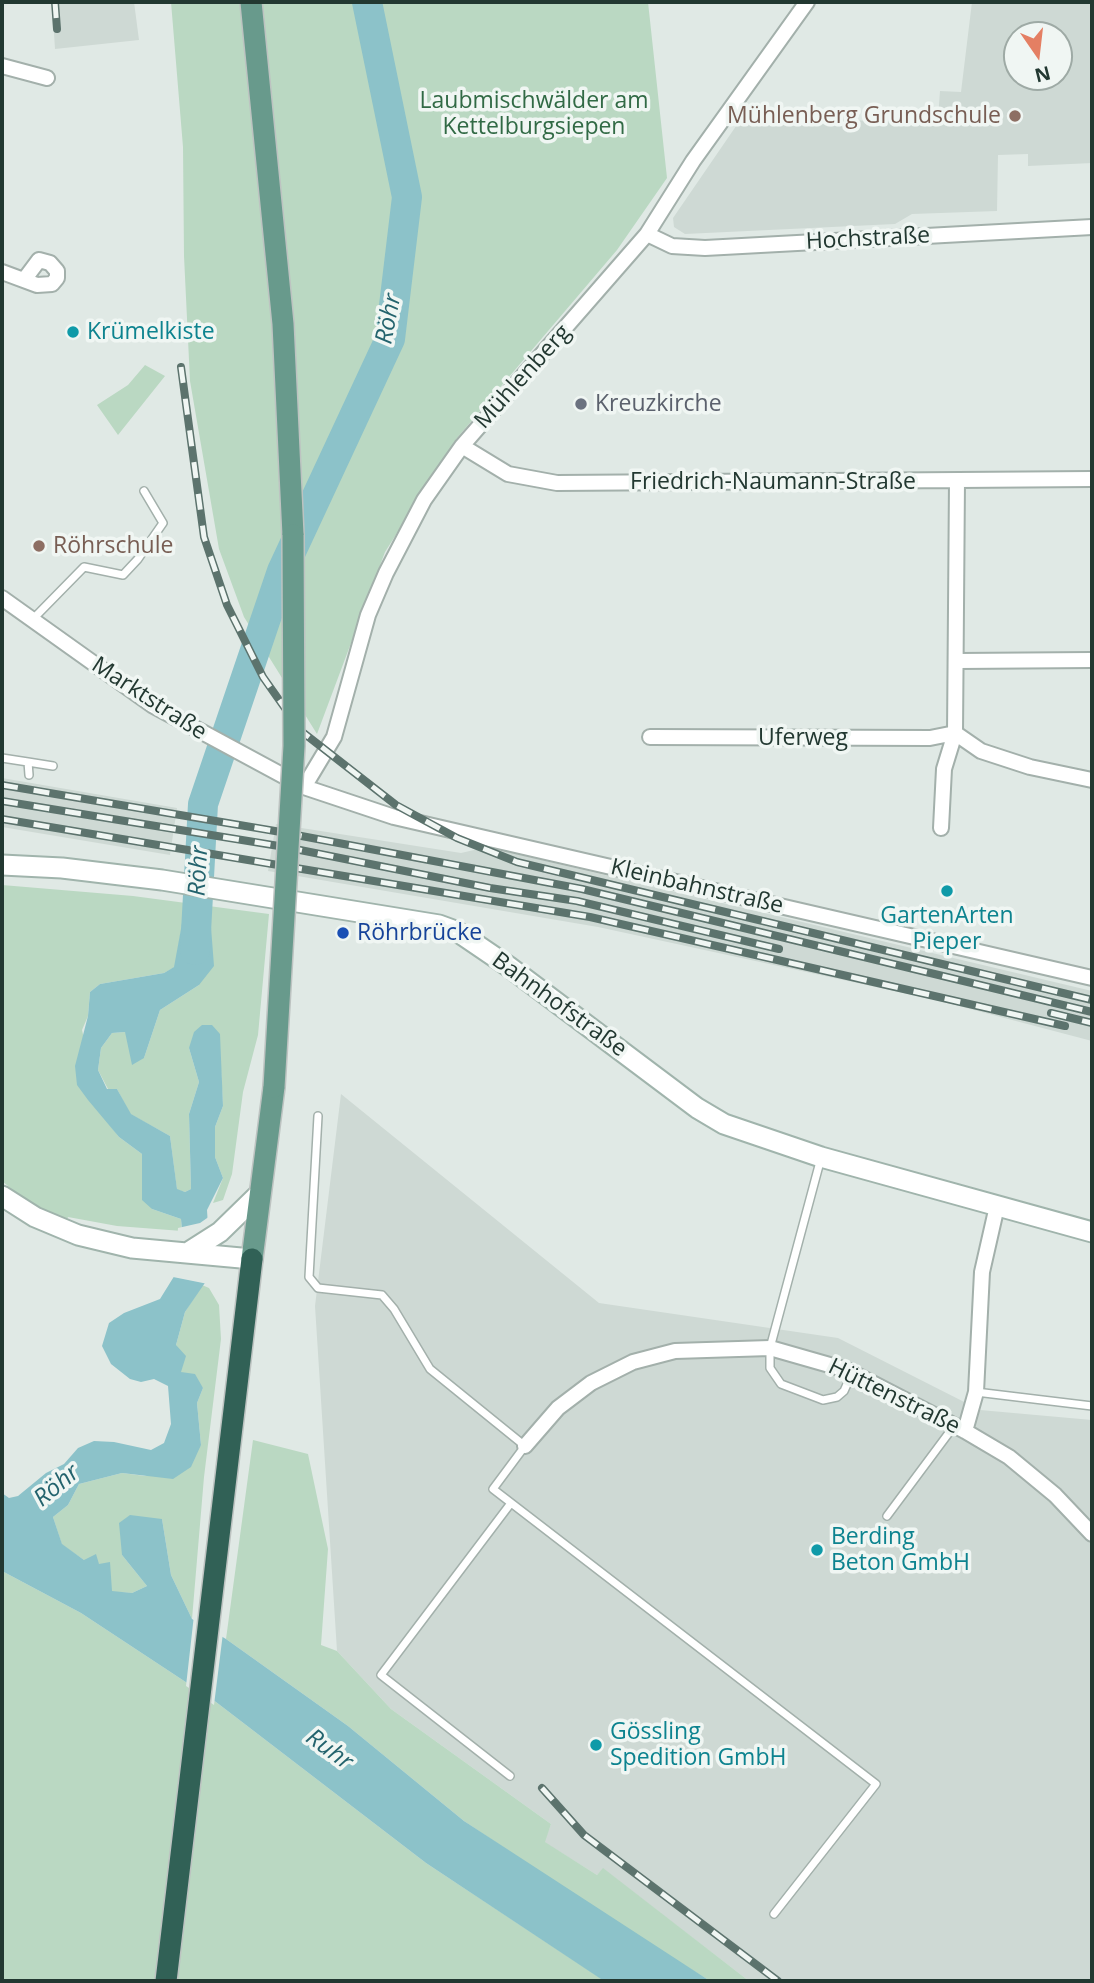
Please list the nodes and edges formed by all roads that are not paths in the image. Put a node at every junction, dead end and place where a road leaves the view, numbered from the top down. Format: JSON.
{"nodes":[{"id":1,"x":251,"y":2,"type":"edge"},
{"id":2,"x":807,"y":2,"type":"edge"},
{"id":3,"x":2,"y":66,"type":"edge"},
{"id":4,"x":47,"y":78,"type":"dead end"},
{"id":5,"x":1092,"y":227,"type":"edge"},
{"id":6,"x":647,"y":234,"type":"junction"},
{"id":7,"x":2,"y":272,"type":"edge"},
{"id":8,"x":24,"y":280,"type":"dead end"},
{"id":9,"x":462,"y":446,"type":"junction"},
{"id":10,"x":1092,"y":479,"type":"edge"},
{"id":11,"x":957,"y":481,"type":"junction"},
{"id":12,"x":144,"y":491,"type":"dead end"},
{"id":13,"x":3,"y":602,"type":"edge"},
{"id":14,"x":33,"y":620,"type":"junction"},
{"id":15,"x":1092,"y":660,"type":"edge"},
{"id":16,"x":958,"y":661,"type":"junction"},
{"id":17,"x":955,"y":733,"type":"junction"},
{"id":18,"x":650,"y":737,"type":"dead end"},
{"id":19,"x":2,"y":758,"type":"edge"},
{"id":20,"x":28,"y":762,"type":"junction"},
{"id":21,"x":53,"y":766,"type":"dead end"},
{"id":22,"x":29,"y":775,"type":"dead end"},
{"id":23,"x":1092,"y":780,"type":"edge"},
{"id":24,"x":304,"y":787,"type":"junction"},
{"id":25,"x":941,"y":828,"type":"dead end"},
{"id":26,"x":2,"y":865,"type":"edge"},
{"id":27,"x":1092,"y":978,"type":"edge"},
{"id":28,"x":318,"y":1116,"type":"dead end"},
{"id":29,"x":821,"y":1157,"type":"junction"},
{"id":30,"x":259,"y":1194,"type":"junction"},
{"id":31,"x":2,"y":1196,"type":"edge"},
{"id":32,"x":997,"y":1206,"type":"junction"},
{"id":33,"x":1092,"y":1232,"type":"edge"},
{"id":34,"x":187,"y":1253,"type":"junction"},
{"id":35,"x":252,"y":1259,"type":"junction"},
{"id":36,"x":770,"y":1348,"type":"junction"},
{"id":37,"x":852,"y":1374,"type":"junction"},
{"id":38,"x":976,"y":1392,"type":"junction"},
{"id":39,"x":1092,"y":1406,"type":"edge"},
{"id":40,"x":959,"y":1428,"type":"junction"},
{"id":41,"x":525,"y":1446,"type":"junction"},
{"id":42,"x":511,"y":1503,"type":"junction"},
{"id":43,"x":887,"y":1516,"type":"dead end"},
{"id":44,"x":1092,"y":1534,"type":"edge"},
{"id":45,"x":510,"y":1776,"type":"dead end"},
{"id":46,"x":774,"y":1914,"type":"dead end"},
{"id":47,"x":166,"y":1981,"type":"edge"}],
"edges":[{"from":1,"to":30,"type":"main road","bridge":true},
{"from":2,"to":6,"type":"street","name":"Mühlenberg"},
{"from":3,"to":4,"type":"street"},
{"from":5,"to":6,"type":"street","name":"Hochstraße"},
{"from":6,"to":9,"type":"street","name":"Mühlenberg"},
{"from":7,"to":8,"type":"street"},
{"from":9,"to":11,"type":"street","name":"Friedrich-Naumann-Straße"},
{"from":9,"to":24,"type":"street","name":"Mühlenberg"},
{"from":10,"to":11,"type":"street","name":"Friedrich-Naumann-Straße"},
{"from":11,"to":16,"type":"street"},
{"from":12,"to":14,"type":"lane"},
{"from":13,"to":14,"type":"street","name":"Marktstraße"},
{"from":14,"to":24,"type":"street","name":"Marktstraße"},
{"from":15,"to":16,"type":"street"},
{"from":16,"to":17,"type":"street"},
{"from":17,"to":18,"type":"street","name":"Uferweg"},
{"from":17,"to":23,"type":"street"},
{"from":17,"to":25,"type":"street"},
{"from":19,"to":20,"type":"lane"},
{"from":20,"to":21,"type":"lane"},
{"from":20,"to":22,"type":"lane"},
{"from":24,"to":27,"type":"street","name":"Kleinbahnstraße"},
{"from":26,"to":29,"type":"street","name":"Bahnhofstraße"},
{"from":28,"to":41,"type":"lane"},
{"from":29,"to":32,"type":"street","name":"Bahnhofstraße"},
{"from":29,"to":36,"type":"lane"},
{"from":30,"to":34,"type":"street"},
{"from":30,"to":35,"type":"main road"},
{"from":31,"to":34,"type":"street"},
{"from":32,"to":33,"type":"street","name":"Bahnhofstraße"},
{"from":32,"to":38,"type":"street"},
{"from":34,"to":35,"type":"street"},
{"from":35,"to":47,"type":"highway"},
{"from":36,"to":37,"type":"street","name":"Hüttenstraße"},
{"from":36,"to":37,"type":"lane"},
{"from":36,"to":41,"type":"street","name":"Hüttenstraße"},
{"from":37,"to":40,"type":"street","name":"Hüttenstraße"},
{"from":38,"to":39,"type":"lane"},
{"from":38,"to":40,"type":"street"},
{"from":40,"to":43,"type":"lane"},
{"from":40,"to":44,"type":"street","name":"Hüttenstraße"},
{"from":41,"to":42,"type":"lane"},
{"from":42,"to":45,"type":"lane"},
{"from":42,"to":46,"type":"lane"}]}
